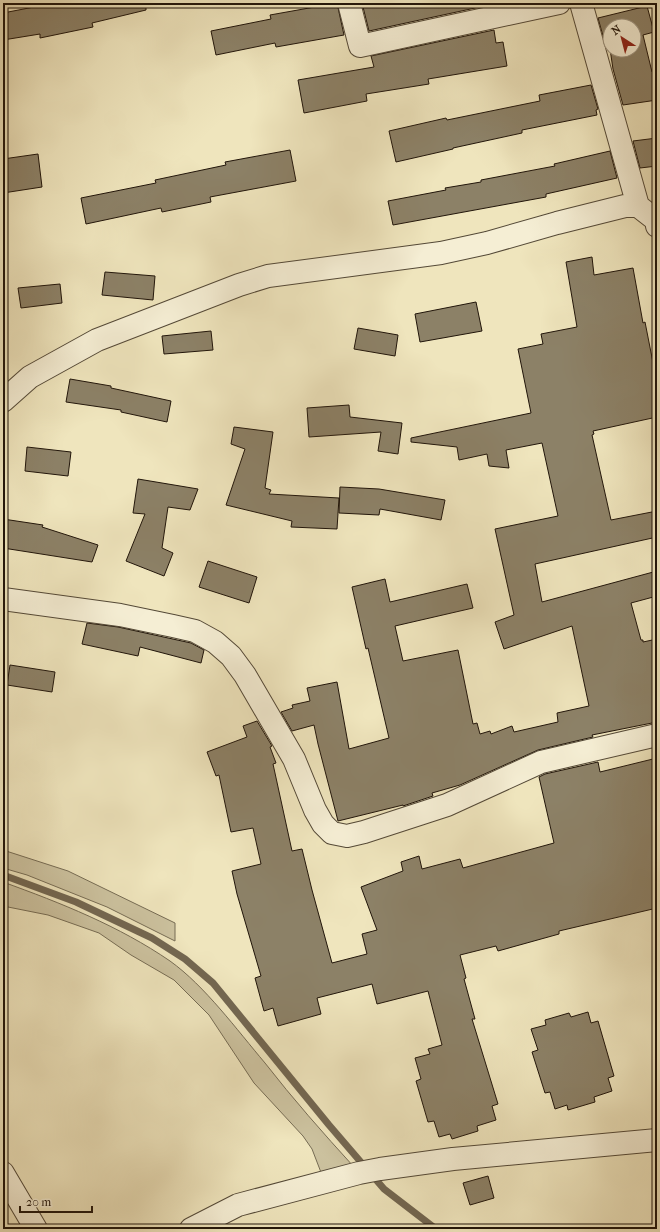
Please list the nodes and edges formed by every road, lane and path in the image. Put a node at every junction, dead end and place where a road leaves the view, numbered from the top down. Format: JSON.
{"nodes":[{"id":1,"x":349,"y":3,"type":"edge"},
{"id":2,"x":559,"y":3,"type":"edge"},
{"id":3,"x":581,"y":3,"type":"edge"},
{"id":4,"x":638,"y":206,"type":"junction"},
{"id":5,"x":657,"y":226,"type":"edge"},
{"id":6,"x":3,"y":401,"type":"edge"},
{"id":7,"x":3,"y":599,"type":"edge"},
{"id":8,"x":657,"y":735,"type":"edge"},
{"id":9,"x":657,"y":1140,"type":"edge"},
{"id":10,"x":3,"y":1173,"type":"edge"},
{"id":11,"x":36,"y":1229,"type":"edge"},
{"id":12,"x":191,"y":1229,"type":"edge"}],
"edges":[{"from":1,"to":2,"type":"street"},
{"from":3,"to":4,"type":"street"},
{"from":4,"to":5,"type":"street"},
{"from":4,"to":6,"type":"street"},
{"from":7,"to":8,"type":"street"},
{"from":9,"to":12,"type":"street"},
{"from":10,"to":11,"type":"street"}]}
